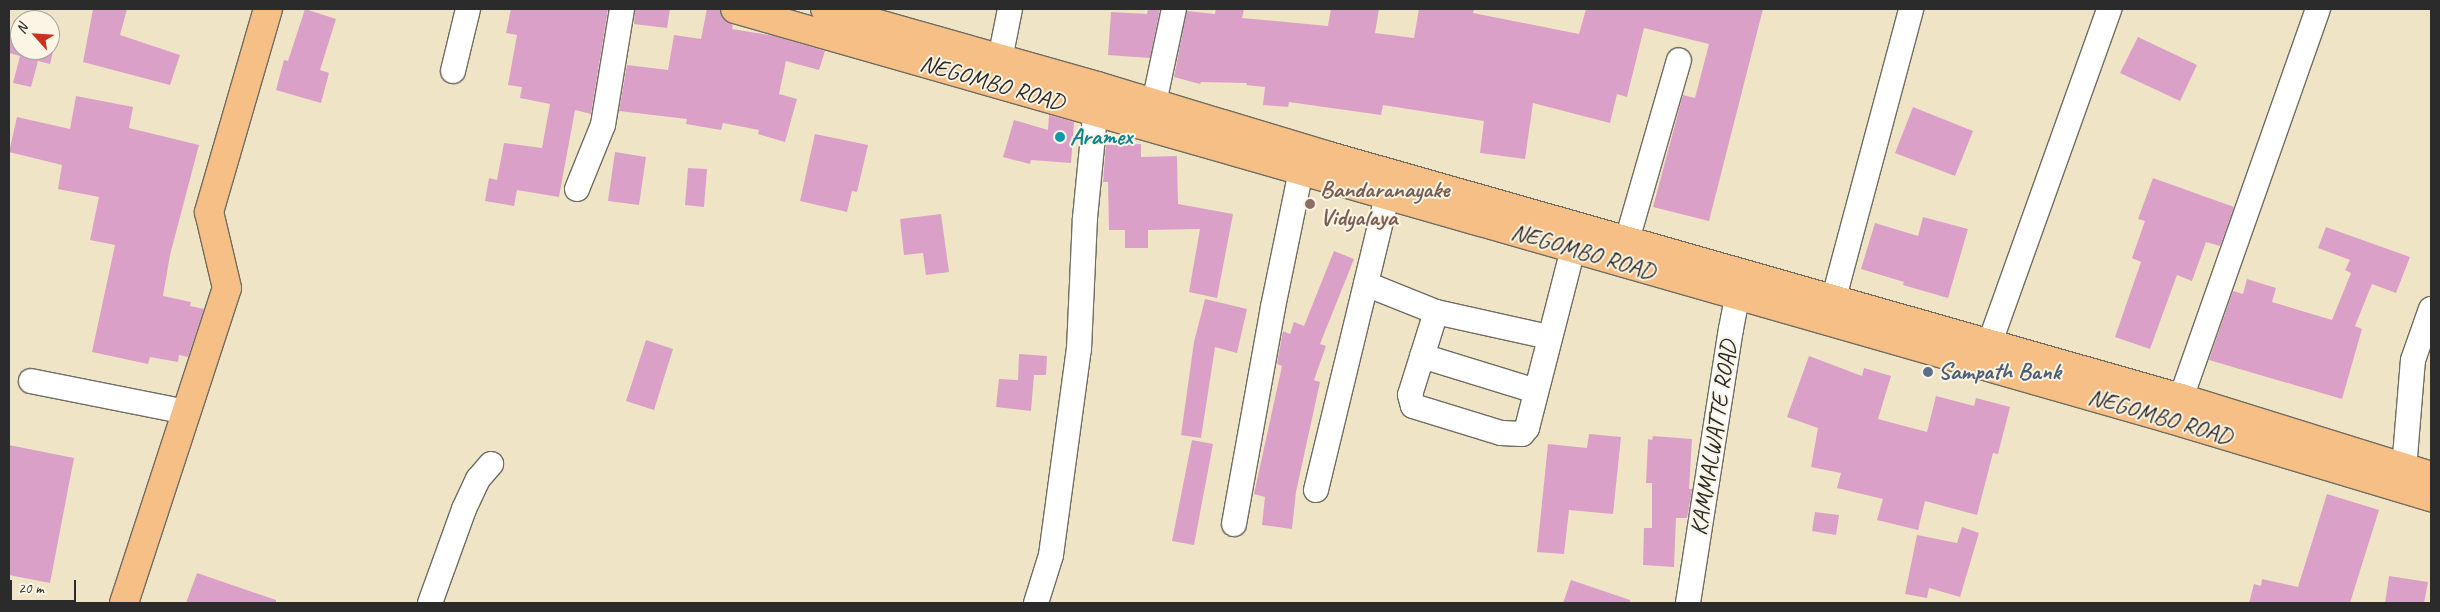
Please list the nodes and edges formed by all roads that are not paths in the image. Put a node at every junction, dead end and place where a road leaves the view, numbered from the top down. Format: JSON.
{"nodes":[{"id":1,"x":268,"y":9,"type":"edge"},
{"id":2,"x":468,"y":9,"type":"edge"},
{"id":3,"x":622,"y":9,"type":"edge"},
{"id":4,"x":735,"y":9,"type":"edge"},
{"id":5,"x":825,"y":9,"type":"edge"},
{"id":6,"x":1010,"y":9,"type":"edge"},
{"id":7,"x":1174,"y":9,"type":"edge"},
{"id":8,"x":1911,"y":9,"type":"edge"},
{"id":9,"x":2109,"y":9,"type":"edge"},
{"id":10,"x":2318,"y":9,"type":"edge"},
{"id":11,"x":1000,"y":59,"type":"junction"},
{"id":12,"x":1679,"y":60,"type":"dead end"},
{"id":13,"x":453,"y":71,"type":"dead end"},
{"id":14,"x":1096,"y":99,"type":"junction"},
{"id":15,"x":1154,"y":103,"type":"junction"},
{"id":16,"x":1301,"y":171,"type":"junction"},
{"id":17,"x":577,"y":189,"type":"dead end"},
{"id":18,"x":1387,"y":196,"type":"junction"},
{"id":19,"x":1627,"y":240,"type":"junction"},
{"id":20,"x":1573,"y":249,"type":"junction"},
{"id":21,"x":1366,"y":284,"type":"junction"},
{"id":22,"x":1740,"y":285,"type":"junction"},
{"id":23,"x":2431,"y":308,"type":"edge"},
{"id":24,"x":1831,"y":310,"type":"junction"},
{"id":25,"x":1436,"y":312,"type":"junction"},
{"id":26,"x":1549,"y":337,"type":"junction"},
{"id":27,"x":1989,"y":345,"type":"junction"},
{"id":28,"x":1422,"y":356,"type":"junction"},
{"id":29,"x":31,"y":381,"type":"dead end"},
{"id":30,"x":1536,"y":391,"type":"junction"},
{"id":31,"x":2181,"y":398,"type":"junction"},
{"id":32,"x":186,"y":412,"type":"junction"},
{"id":33,"x":491,"y":464,"type":"dead end"},
{"id":34,"x":2404,"y":469,"type":"junction"},
{"id":35,"x":2431,"y":476,"type":"edge"},
{"id":36,"x":1316,"y":490,"type":"dead end"},
{"id":37,"x":2431,"y":497,"type":"edge"},
{"id":38,"x":1234,"y":524,"type":"dead end"},
{"id":39,"x":124,"y":603,"type":"edge"},
{"id":40,"x":430,"y":603,"type":"edge"},
{"id":41,"x":1036,"y":603,"type":"edge"},
{"id":42,"x":1688,"y":603,"type":"edge"}],
"edges":[{"from":1,"to":32,"type":"main road"},
{"from":2,"to":13,"type":"street"},
{"from":3,"to":17,"type":"street"},
{"from":4,"to":14,"type":"main road","name":"NEGOMBO ROAD"},
{"from":5,"to":11,"type":"main road","name":"NEGOMBO ROAD"},
{"from":6,"to":11,"type":"street"},
{"from":7,"to":15,"type":"street"},
{"from":8,"to":24,"type":"street"},
{"from":9,"to":27,"type":"street"},
{"from":10,"to":31,"type":"street"},
{"from":11,"to":14,"type":"main road","name":"NEGOMBO ROAD"},
{"from":12,"to":19,"type":"street"},
{"from":14,"to":15,"type":"main road","name":"NEGOMBO ROAD"},
{"from":14,"to":16,"type":"main road","name":"NEGOMBO ROAD"},
{"from":14,"to":41,"type":"street"},
{"from":15,"to":19,"type":"main road","name":"NEGOMBO ROAD"},
{"from":16,"to":18,"type":"main road","name":"NEGOMBO ROAD"},
{"from":16,"to":38,"type":"street"},
{"from":18,"to":20,"type":"main road","name":"NEGOMBO ROAD"},
{"from":18,"to":21,"type":"street"},
{"from":19,"to":22,"type":"main road","name":"NEGOMBO ROAD"},
{"from":20,"to":22,"type":"main road","name":"NEGOMBO ROAD"},
{"from":20,"to":26,"type":"street"},
{"from":21,"to":25,"type":"street"},
{"from":21,"to":36,"type":"street"},
{"from":22,"to":24,"type":"main road","name":"NEGOMBO ROAD"},
{"from":22,"to":42,"type":"street","name":"KAMMALWATTE ROAD"},
{"from":23,"to":34,"type":"street"},
{"from":24,"to":27,"type":"main road","name":"NEGOMBO ROAD"},
{"from":24,"to":37,"type":"main road","name":"NEGOMBO ROAD"},
{"from":25,"to":26,"type":"street"},
{"from":25,"to":28,"type":"street"},
{"from":26,"to":30,"type":"street"},
{"from":27,"to":31,"type":"main road","name":"NEGOMBO ROAD"},
{"from":28,"to":30,"type":"street"},
{"from":28,"to":30,"type":"street"},
{"from":29,"to":32,"type":"street"},
{"from":31,"to":34,"type":"main road","name":"NEGOMBO ROAD"},
{"from":32,"to":39,"type":"main road"},
{"from":33,"to":40,"type":"street"},
{"from":34,"to":35,"type":"main road","name":"NEGOMBO ROAD"}]}
